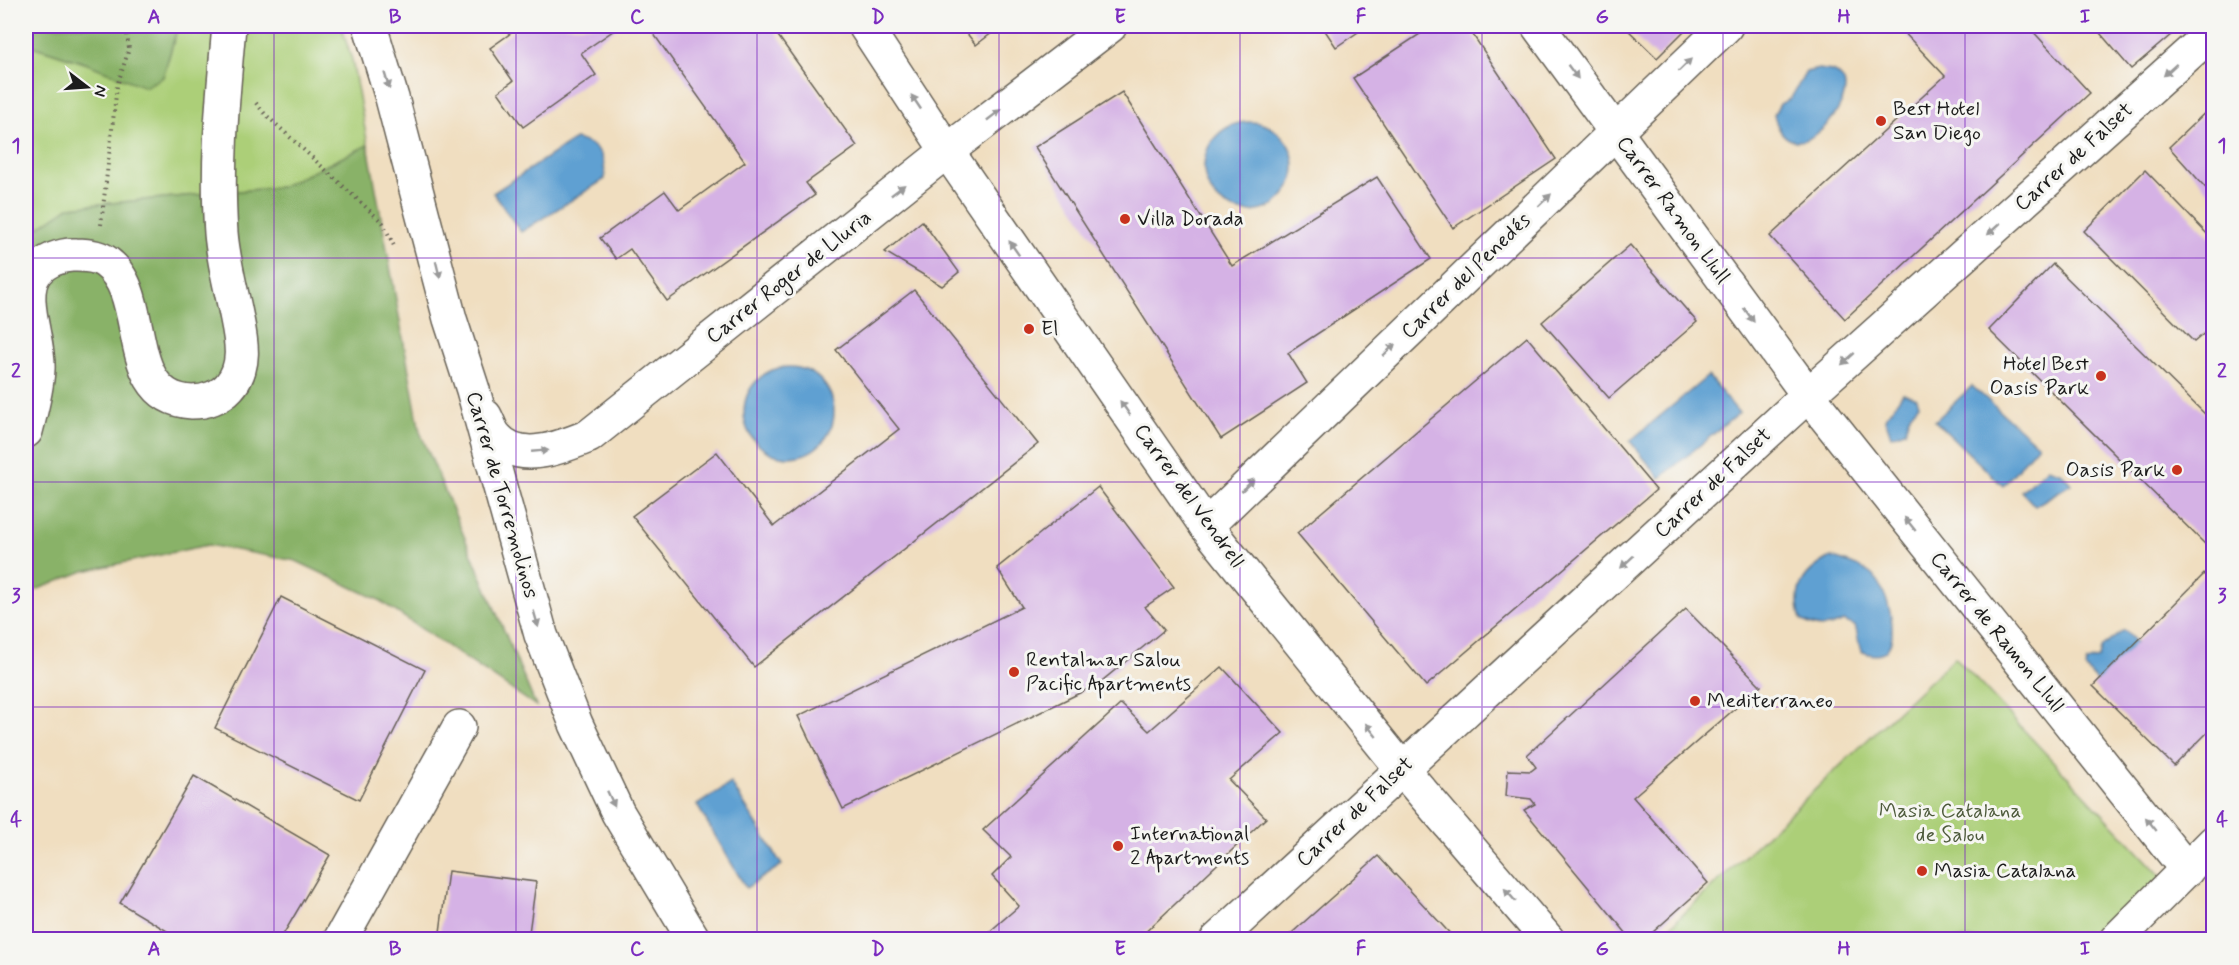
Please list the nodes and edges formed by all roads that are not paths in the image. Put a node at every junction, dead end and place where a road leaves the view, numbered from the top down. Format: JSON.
{"nodes":[{"id":1,"x":229,"y":26,"type":"edge"},
{"id":2,"x":370,"y":26,"type":"edge"},
{"id":3,"x":865,"y":26,"type":"edge"},
{"id":4,"x":1110,"y":26,"type":"edge"},
{"id":5,"x":1538,"y":26,"type":"edge"},
{"id":6,"x":1726,"y":26,"type":"edge"},
{"id":7,"x":2214,"y":31,"type":"edge"},
{"id":8,"x":1617,"y":132,"type":"junction"},
{"id":9,"x":948,"y":151,"type":"junction"},
{"id":10,"x":473,"y":390,"type":"junction"},
{"id":11,"x":1808,"y":396,"type":"junction"},
{"id":12,"x":26,"y":431,"type":"edge"},
{"id":13,"x":1206,"y":526,"type":"junction"},
{"id":14,"x":459,"y":727,"type":"dead end"},
{"id":15,"x":1402,"y":769,"type":"junction"},
{"id":16,"x":2214,"y":842,"type":"edge"},
{"id":17,"x":2187,"y":870,"type":"junction"},
{"id":18,"x":340,"y":939,"type":"edge"},
{"id":19,"x":693,"y":939,"type":"edge"},
{"id":20,"x":1217,"y":939,"type":"edge"},
{"id":21,"x":1548,"y":939,"type":"edge"},
{"id":22,"x":2115,"y":939,"type":"edge"}],
"edges":[{"from":1,"to":12,"type":"street"},
{"from":2,"to":10,"type":"street","name":"Carrer de Torremolinos","one_way":true},
{"from":9,"to":3,"type":"street","name":"Carrer del Vendrell","one_way":true},
{"from":9,"to":4,"type":"street","name":"Carrer Roger de Lluria","one_way":true},
{"from":5,"to":8,"type":"street","name":"Carrer Ramon Llull","one_way":true},
{"from":8,"to":6,"type":"street","name":"Carrer del Penedés","one_way":true},
{"from":7,"to":11,"type":"street","name":"Carrer de Falset","one_way":true},
{"from":8,"to":11,"type":"street","name":"Carrer Ramon Llull","one_way":true},
{"from":13,"to":8,"type":"street","name":"Carrer del Penedés","one_way":true},
{"from":10,"to":9,"type":"street","name":"Carrer Roger de Lluria","one_way":true},
{"from":13,"to":9,"type":"street","name":"Carrer del Vendrell","one_way":true},
{"from":10,"to":19,"type":"street","name":"Carrer de Torremolinos","one_way":true},
{"from":11,"to":15,"type":"street","name":"Carrer de Falset","one_way":true},
{"from":17,"to":11,"type":"street","name":"Carrer de Ramon Llull","one_way":true},
{"from":15,"to":13,"type":"street","name":"Carrer del Vendrell","one_way":true},
{"from":14,"to":18,"type":"street"},
{"from":15,"to":20,"type":"street","name":"Carrer de Falset"},
{"from":21,"to":15,"type":"street","name":"Carrer del Vendrell","one_way":true},
{"from":16,"to":17,"type":"street"},
{"from":17,"to":22,"type":"street"}]}
